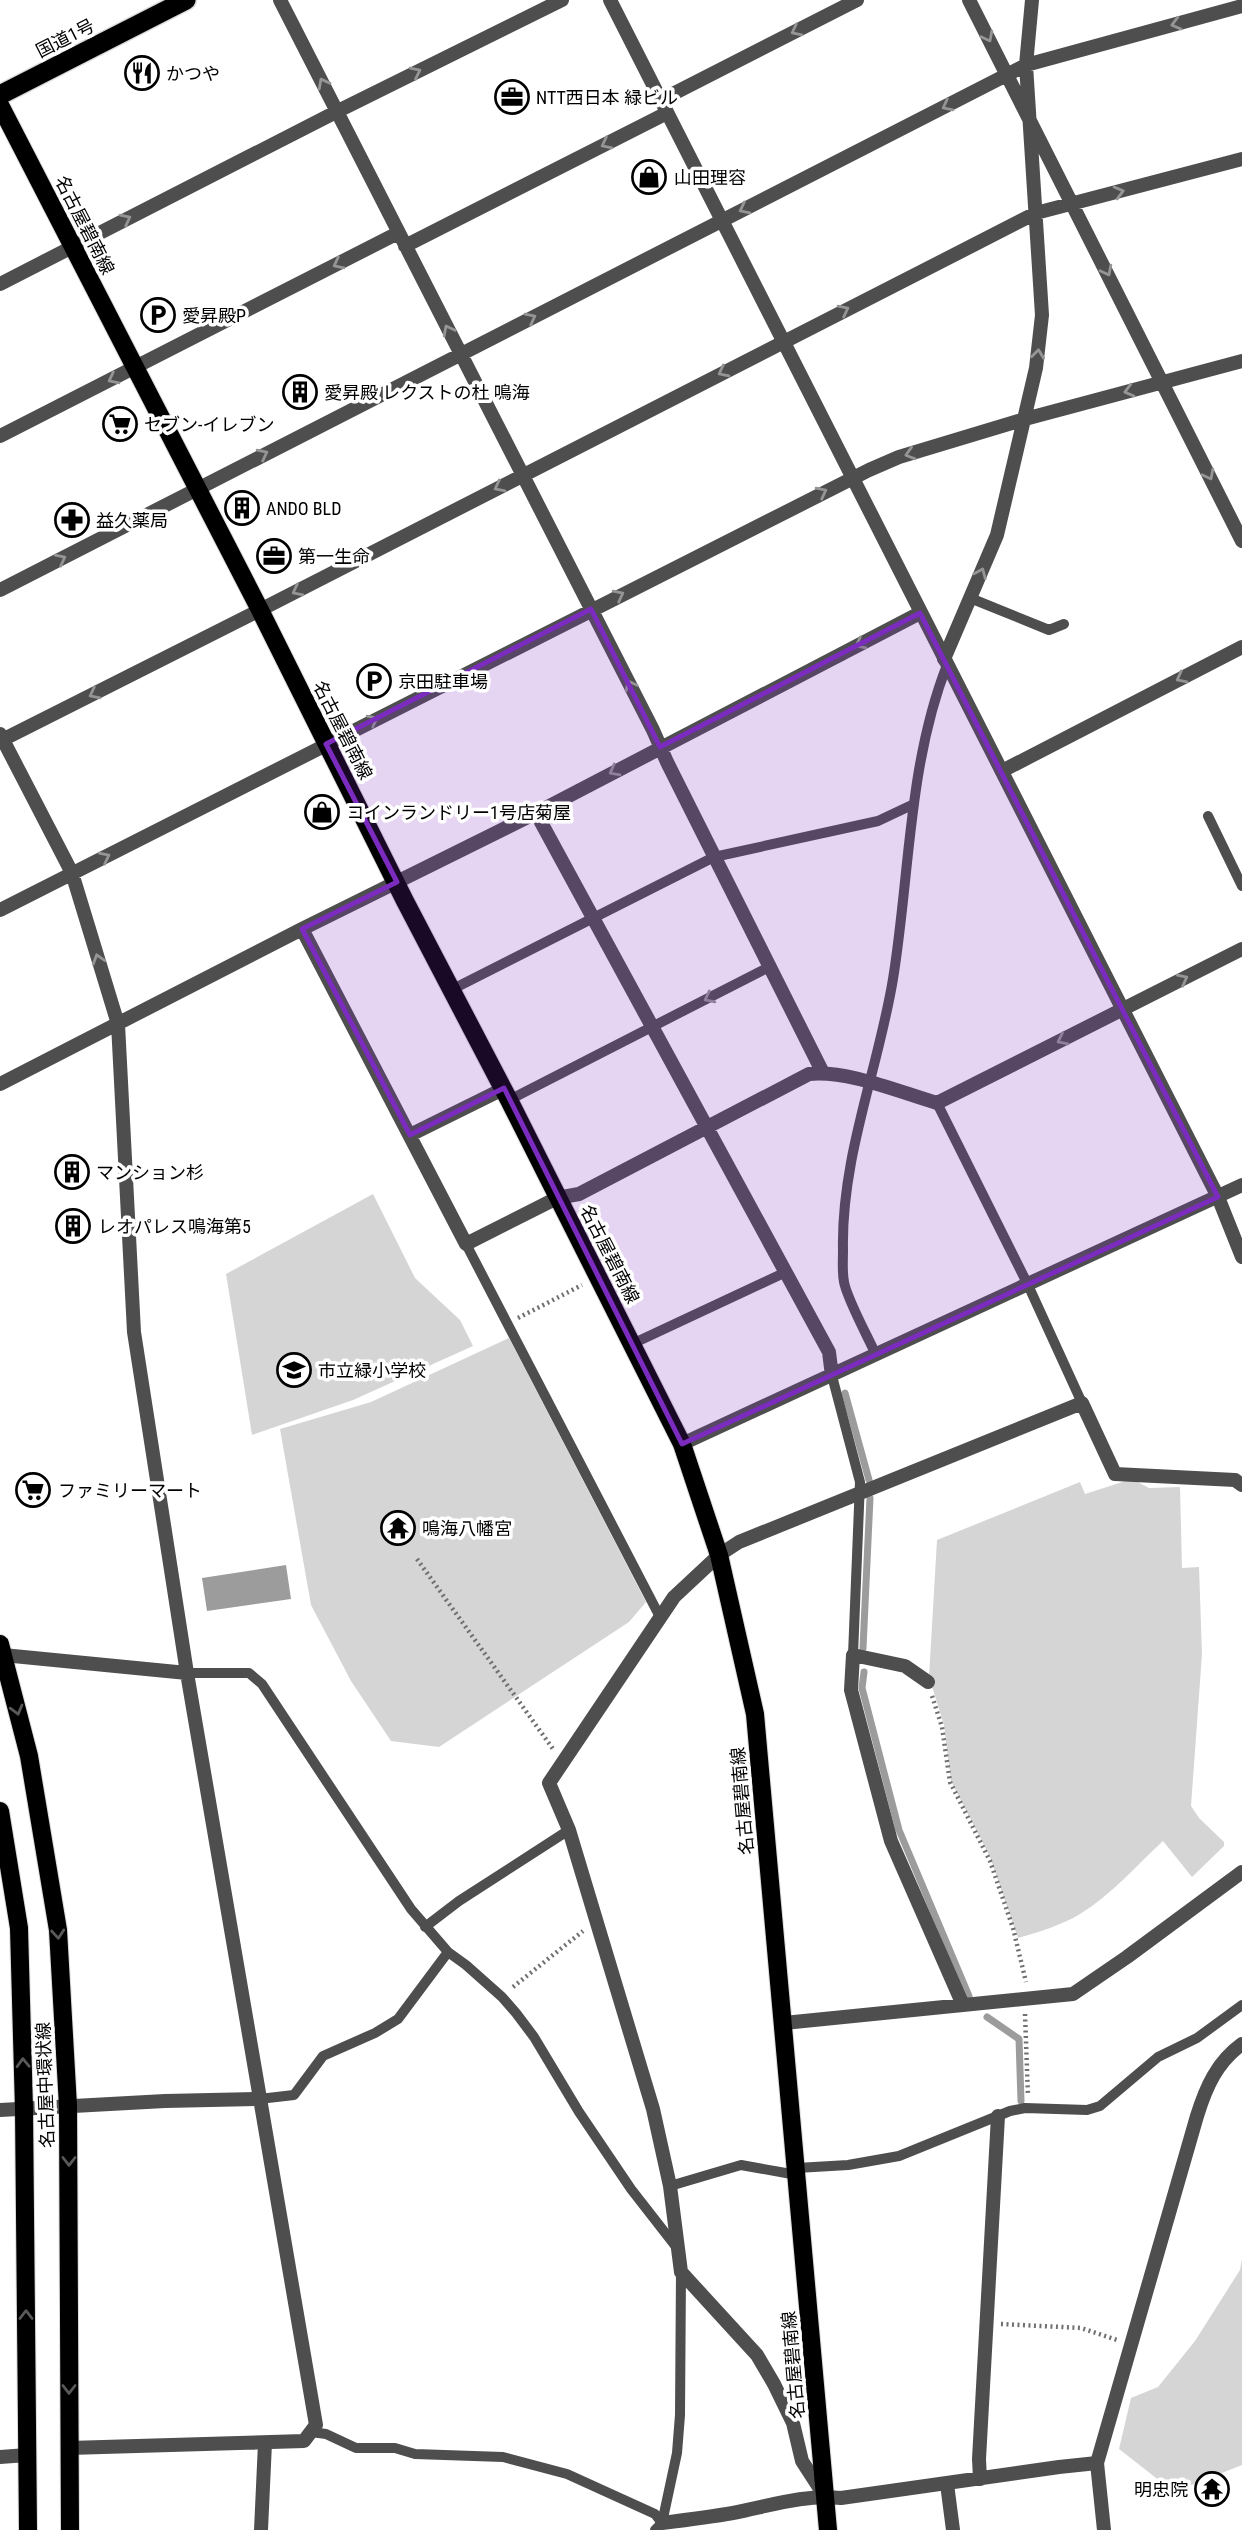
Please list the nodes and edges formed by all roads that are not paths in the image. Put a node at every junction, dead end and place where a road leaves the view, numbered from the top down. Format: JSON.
{"nodes":[{"id":1,"x":186,"y":0,"type":"edge"},
{"id":2,"x":280,"y":0,"type":"edge"},
{"id":3,"x":562,"y":0,"type":"edge"},
{"id":4,"x":610,"y":0,"type":"edge"},
{"id":5,"x":857,"y":0,"type":"edge"},
{"id":6,"x":969,"y":0,"type":"edge"},
{"id":7,"x":1032,"y":0,"type":"edge"},
{"id":8,"x":1242,"y":6,"type":"edge"},
{"id":9,"x":1026,"y":65,"type":"junction"},
{"id":10,"x":1007,"y":75,"type":"junction"},
{"id":11,"x":0,"y":95,"type":"edge"},
{"id":12,"x":0,"y":105,"type":"edge"},
{"id":13,"x":664,"y":106,"type":"junction"},
{"id":14,"x":338,"y":111,"type":"junction"},
{"id":15,"x":1031,"y":124,"type":"junction"},
{"id":16,"x":1242,"y":159,"type":"edge"},
{"id":17,"x":1074,"y":205,"type":"junction"},
{"id":18,"x":1036,"y":213,"type":"junction"},
{"id":19,"x":721,"y":221,"type":"junction"},
{"id":20,"x":402,"y":240,"type":"junction"},
{"id":21,"x":72,"y":246,"type":"junction"},
{"id":22,"x":0,"y":284,"type":"edge"},
{"id":23,"x":783,"y":341,"type":"junction"},
{"id":24,"x":459,"y":354,"type":"junction"},
{"id":25,"x":1242,"y":361,"type":"edge"},
{"id":26,"x":136,"y":367,"type":"junction"},
{"id":27,"x":1163,"y":382,"type":"junction"},
{"id":28,"x":1025,"y":419,"type":"junction"},
{"id":29,"x":0,"y":436,"type":"edge"},
{"id":30,"x":522,"y":475,"type":"junction"},
{"id":31,"x":852,"y":477,"type":"junction"},
{"id":32,"x":196,"y":488,"type":"junction"},
{"id":33,"x":1242,"y":541,"type":"edge"},
{"id":34,"x":0,"y":590,"type":"edge"},
{"id":35,"x":970,"y":598,"type":"junction"},
{"id":36,"x":591,"y":609,"type":"junction"},
{"id":37,"x":260,"y":610,"type":"junction"},
{"id":38,"x":920,"y":612,"type":"junction"},
{"id":39,"x":1065,"y":624,"type":"dead end"},
{"id":40,"x":1242,"y":647,"type":"edge"},
{"id":41,"x":946,"y":662,"type":"junction"},
{"id":42,"x":1,"y":738,"type":"edge"},
{"id":43,"x":326,"y":744,"type":"junction"},
{"id":44,"x":660,"y":747,"type":"junction"},
{"id":45,"x":1002,"y":771,"type":"junction"},
{"id":46,"x":914,"y":804,"type":"junction"},
{"id":47,"x":536,"y":813,"type":"junction"},
{"id":48,"x":1208,"y":816,"type":"dead end"},
{"id":49,"x":714,"y":857,"type":"junction"},
{"id":50,"x":72,"y":873,"type":"junction"},
{"id":51,"x":397,"y":882,"type":"junction"},
{"id":52,"x":1242,"y":886,"type":"edge"},
{"id":53,"x":0,"y":910,"type":"edge"},
{"id":54,"x":594,"y":918,"type":"junction"},
{"id":55,"x":302,"y":929,"type":"junction"},
{"id":56,"x":1242,"y":949,"type":"edge"},
{"id":57,"x":769,"y":967,"type":"junction"},
{"id":58,"x":451,"y":990,"type":"junction"},
{"id":59,"x":1123,"y":1010,"type":"junction"},
{"id":60,"x":118,"y":1024,"type":"junction"},
{"id":61,"x":652,"y":1028,"type":"junction"},
{"id":62,"x":823,"y":1073,"type":"junction"},
{"id":63,"x":869,"y":1083,"type":"junction"},
{"id":64,"x":0,"y":1084,"type":"edge"},
{"id":65,"x":506,"y":1094,"type":"junction"},
{"id":66,"x":937,"y":1103,"type":"junction"},
{"id":67,"x":707,"y":1129,"type":"junction"},
{"id":68,"x":410,"y":1135,"type":"junction"},
{"id":69,"x":1242,"y":1185,"type":"edge"},
{"id":70,"x":1218,"y":1197,"type":"junction"},
{"id":71,"x":557,"y":1198,"type":"junction"},
{"id":72,"x":466,"y":1244,"type":"junction"},
{"id":73,"x":1242,"y":1257,"type":"edge"},
{"id":74,"x":786,"y":1272,"type":"junction"},
{"id":75,"x":1028,"y":1285,"type":"junction"},
{"id":76,"x":632,"y":1344,"type":"junction"},
{"id":77,"x":876,"y":1355,"type":"junction"},
{"id":78,"x":832,"y":1376,"type":"junction"},
{"id":79,"x":1082,"y":1403,"type":"junction"},
{"id":80,"x":682,"y":1444,"type":"junction"},
{"id":81,"x":1242,"y":1485,"type":"edge"},
{"id":82,"x":861,"y":1492,"type":"junction"},
{"id":83,"x":719,"y":1555,"type":"junction"},
{"id":84,"x":660,"y":1617,"type":"junction"},
{"id":85,"x":1,"y":1650,"type":"edge"},
{"id":86,"x":853,"y":1655,"type":"junction"},
{"id":87,"x":187,"y":1673,"type":"junction"},
{"id":88,"x":928,"y":1682,"type":"road end"},
{"id":89,"x":0,"y":1811,"type":"edge"},
{"id":90,"x":569,"y":1830,"type":"junction"},
{"id":91,"x":1242,"y":1871,"type":"edge"},
{"id":92,"x":425,"y":1927,"type":"junction"},
{"id":93,"x":449,"y":1952,"type":"junction"},
{"id":94,"x":963,"y":2005,"type":"junction"},
{"id":95,"x":1242,"y":2005,"type":"edge"},
{"id":96,"x":784,"y":2023,"type":"junction"},
{"id":97,"x":1242,"y":2044,"type":"edge"},
{"id":98,"x":259,"y":2098,"type":"junction"},
{"id":99,"x":68,"y":2106,"type":"junction"},
{"id":100,"x":24,"y":2109,"type":"junction"},
{"id":101,"x":0,"y":2110,"type":"edge"},
{"id":102,"x":998,"y":2116,"type":"junction"},
{"id":103,"x":797,"y":2171,"type":"junction"},
{"id":104,"x":670,"y":2186,"type":"junction"},
{"id":105,"x":678,"y":2249,"type":"junction"},
{"id":106,"x":681,"y":2272,"type":"junction"},
{"id":107,"x":311,"y":2432,"type":"junction"},
{"id":108,"x":265,"y":2443,"type":"junction"},
{"id":109,"x":69,"y":2448,"type":"junction"},
{"id":110,"x":27,"y":2455,"type":"junction"},
{"id":111,"x":0,"y":2457,"type":"edge"},
{"id":112,"x":1097,"y":2463,"type":"junction"},
{"id":113,"x":980,"y":2479,"type":"junction"},
{"id":114,"x":947,"y":2484,"type":"junction"},
{"id":115,"x":825,"y":2496,"type":"junction"},
{"id":116,"x":658,"y":2526,"type":"edge"},
{"id":117,"x":28,"y":2530,"type":"edge"},
{"id":118,"x":70,"y":2530,"type":"edge"},
{"id":119,"x":261,"y":2530,"type":"edge"},
{"id":120,"x":828,"y":2530,"type":"edge"},
{"id":121,"x":953,"y":2530,"type":"edge"},
{"id":122,"x":1104,"y":2530,"type":"edge"}],
"edges":[{"from":1,"to":11,"type":"highway","name":"国道1号"},
{"from":14,"to":2,"type":"street","one_way":true},
{"from":14,"to":3,"type":"street","one_way":true},
{"from":4,"to":13,"type":"street"},
{"from":5,"to":13,"type":"street","one_way":true},
{"from":6,"to":10,"type":"street","one_way":true},
{"from":7,"to":9,"type":"street"},
{"from":8,"to":9,"type":"street","one_way":true},
{"from":9,"to":10,"type":"street"},
{"from":9,"to":15,"type":"street"},
{"from":10,"to":15,"type":"street"},
{"from":10,"to":19,"type":"street","one_way":true},
{"from":12,"to":21,"type":"main road","name":"名古屋碧南線"},
{"from":13,"to":19,"type":"street"},
{"from":13,"to":20,"type":"street","one_way":true},
{"from":14,"to":20,"type":"street"},
{"from":21,"to":14,"type":"street","one_way":true},
{"from":15,"to":17,"type":"street"},
{"from":15,"to":18,"type":"street"},
{"from":17,"to":16,"type":"street","one_way":true},
{"from":17,"to":18,"type":"street"},
{"from":17,"to":27,"type":"street","one_way":true},
{"from":23,"to":18,"type":"street","one_way":true},
{"from":28,"to":18,"type":"street","one_way":true},
{"from":19,"to":23,"type":"street"},
{"from":24,"to":19,"type":"street","one_way":true},
{"from":24,"to":20,"type":"street","one_way":true},
{"from":20,"to":26,"type":"street","one_way":true},
{"from":21,"to":22,"type":"street"},
{"from":21,"to":26,"type":"main road","name":"名古屋碧南線"},
{"from":23,"to":30,"type":"street","one_way":true},
{"from":23,"to":31,"type":"street"},
{"from":24,"to":30,"type":"street"},
{"from":32,"to":24,"type":"street","one_way":true},
{"from":25,"to":27,"type":"street"},
{"from":26,"to":29,"type":"street","one_way":true},
{"from":26,"to":32,"type":"main road","name":"名古屋碧南線"},
{"from":27,"to":28,"type":"street","one_way":true},
{"from":27,"to":33,"type":"street","one_way":true},
{"from":28,"to":31,"type":"street","one_way":true},
{"from":35,"to":28,"type":"street","one_way":true},
{"from":30,"to":36,"type":"street"},
{"from":30,"to":37,"type":"street","one_way":true},
{"from":36,"to":31,"type":"street","one_way":true},
{"from":31,"to":38,"type":"street"},
{"from":34,"to":32,"type":"street","one_way":true},
{"from":32,"to":37,"type":"main road","name":"名古屋碧南線"},
{"from":35,"to":39,"type":"lane"},
{"from":35,"to":41,"type":"street"},
{"from":43,"to":36,"type":"street","one_way":true},
{"from":44,"to":36,"type":"street","one_way":true},
{"from":37,"to":42,"type":"street","one_way":true},
{"from":37,"to":43,"type":"main road","name":"名古屋碧南線"},
{"from":38,"to":41,"type":"street"},
{"from":38,"to":44,"type":"street","one_way":true},
{"from":40,"to":45,"type":"street","one_way":true},
{"from":41,"to":45,"type":"street"},
{"from":41,"to":46,"type":"lane"},
{"from":42,"to":50,"type":"street"},
{"from":50,"to":43,"type":"street","one_way":true},
{"from":43,"to":51,"type":"main road","name":"名古屋碧南線"},
{"from":44,"to":47,"type":"street","one_way":true},
{"from":44,"to":49,"type":"street"},
{"from":45,"to":59,"type":"street"},
{"from":46,"to":49,"type":"lane"},
{"from":46,"to":63,"type":"lane"},
{"from":47,"to":51,"type":"street"},
{"from":47,"to":54,"type":"street"},
{"from":48,"to":52,"type":"lane"},
{"from":49,"to":54,"type":"lane"},
{"from":49,"to":57,"type":"street"},
{"from":50,"to":53,"type":"street"},
{"from":60,"to":50,"type":"street","one_way":true},
{"from":51,"to":55,"type":"street"},
{"from":51,"to":58,"type":"main road","name":"名古屋碧南線"},
{"from":54,"to":58,"type":"lane"},
{"from":54,"to":61,"type":"street"},
{"from":55,"to":60,"type":"street"},
{"from":55,"to":68,"type":"street"},
{"from":59,"to":56,"type":"street","one_way":true},
{"from":57,"to":61,"type":"lane","one_way":true},
{"from":57,"to":62,"type":"street"},
{"from":58,"to":65,"type":"main road","name":"名古屋碧南線"},
{"from":59,"to":66,"type":"street","one_way":true},
{"from":59,"to":70,"type":"street"},
{"from":60,"to":64,"type":"street"},
{"from":60,"to":87,"type":"street"},
{"from":61,"to":65,"type":"lane"},
{"from":61,"to":67,"type":"street"},
{"from":62,"to":63,"type":"street"},
{"from":62,"to":67,"type":"street"},
{"from":63,"to":66,"type":"street"},
{"from":63,"to":77,"type":"lane"},
{"from":65,"to":68,"type":"street"},
{"from":65,"to":71,"type":"main road","name":"名古屋碧南線"},
{"from":66,"to":75,"type":"lane"},
{"from":67,"to":71,"type":"street"},
{"from":67,"to":74,"type":"street"},
{"from":68,"to":72,"type":"street"},
{"from":69,"to":70,"type":"street"},
{"from":70,"to":73,"type":"street"},
{"from":70,"to":75,"type":"street"},
{"from":71,"to":72,"type":"street"},
{"from":71,"to":76,"type":"main road","name":"名古屋碧南線"},
{"from":72,"to":84,"type":"lane"},
{"from":74,"to":76,"type":"lane"},
{"from":74,"to":78,"type":"street"},
{"from":75,"to":77,"type":"street"},
{"from":75,"to":79,"type":"lane"},
{"from":76,"to":80,"type":"main road","name":"名古屋碧南線"},
{"from":77,"to":78,"type":"street"},
{"from":78,"to":80,"type":"street"},
{"from":78,"to":82,"type":"lane"},
{"from":79,"to":81,"type":"street"},
{"from":79,"to":82,"type":"street"},
{"from":80,"to":83,"type":"main road","name":"名古屋碧南線"},
{"from":82,"to":83,"type":"street"},
{"from":82,"to":86,"type":"lane"},
{"from":83,"to":84,"type":"street"},
{"from":83,"to":96,"type":"main road","name":"名古屋碧南線"},
{"from":84,"to":90,"type":"street"},
{"from":85,"to":87,"type":"street"},
{"from":85,"to":99,"type":"main road","name":"名古屋中環状線","one_way":true},
{"from":86,"to":88,"type":"street"},
{"from":86,"to":94,"type":"street"},
{"from":87,"to":92,"type":"lane"},
{"from":87,"to":98,"type":"street"},
{"from":100,"to":89,"type":"main road","name":"名古屋中環状線","one_way":true},
{"from":90,"to":92,"type":"lane"},
{"from":90,"to":104,"type":"street"},
{"from":91,"to":94,"type":"street"},
{"from":92,"to":93,"type":"lane"},
{"from":93,"to":98,"type":"lane"},
{"from":93,"to":105,"type":"lane"},
{"from":94,"to":96,"type":"street"},
{"from":95,"to":102,"type":"lane"},
{"from":96,"to":103,"type":"main road","name":"名古屋碧南線"},
{"from":97,"to":112,"type":"street"},
{"from":98,"to":99,"type":"street"},
{"from":98,"to":107,"type":"street"},
{"from":99,"to":100,"type":"street"},
{"from":99,"to":109,"type":"main road","name":"名古屋中環状線","one_way":true},
{"from":100,"to":101,"type":"street"},
{"from":110,"to":100,"type":"main road","name":"名古屋中環状線","one_way":true},
{"from":102,"to":103,"type":"lane"},
{"from":102,"to":113,"type":"street"},
{"from":103,"to":104,"type":"lane"},
{"from":103,"to":115,"type":"main road","name":"名古屋碧南線"},
{"from":104,"to":105,"type":"street"},
{"from":105,"to":106,"type":"street"},
{"from":106,"to":115,"type":"street"},
{"from":106,"to":116,"type":"lane"},
{"from":107,"to":108,"type":"street"},
{"from":107,"to":116,"type":"lane"},
{"from":108,"to":109,"type":"street"},
{"from":108,"to":119,"type":"street"},
{"from":109,"to":118,"type":"main road","name":"名古屋中環状線"},
{"from":110,"to":111,"type":"street"},
{"from":110,"to":117,"type":"main road","name":"名古屋中環状線"},
{"from":112,"to":113,"type":"street"},
{"from":112,"to":122,"type":"street"},
{"from":113,"to":114,"type":"street"},
{"from":114,"to":115,"type":"street"},
{"from":114,"to":121,"type":"street"},
{"from":115,"to":116,"type":"street"},
{"from":115,"to":120,"type":"main road","name":"名古屋碧南線"}]}
